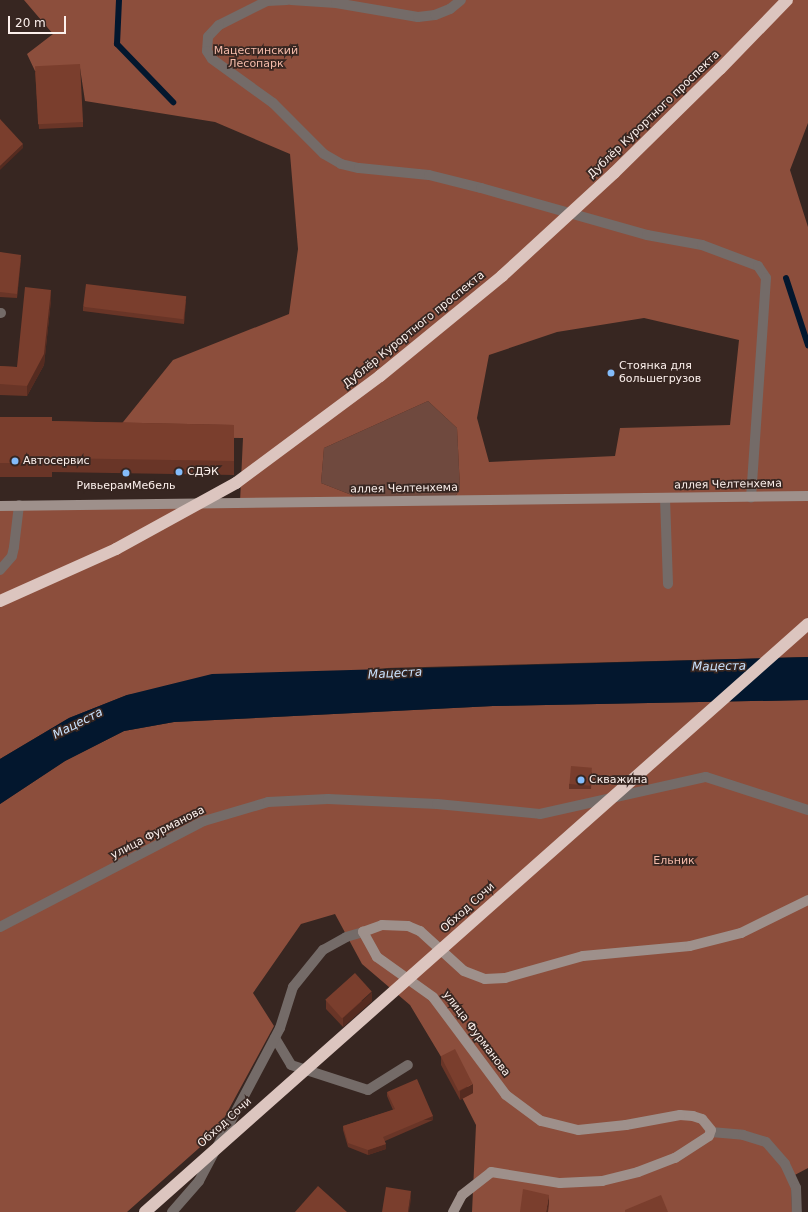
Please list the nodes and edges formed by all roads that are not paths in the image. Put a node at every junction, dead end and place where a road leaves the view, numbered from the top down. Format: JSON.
{"nodes":[{"id":1,"x":287,"y":0,"type":"edge"},
{"id":2,"x":291,"y":0,"type":"edge"},
{"id":3,"x":461,"y":0,"type":"edge"},
{"id":4,"x":787,"y":0,"type":"edge"},
{"id":5,"x":808,"y":496,"type":"edge"},
{"id":6,"x":751,"y":497,"type":"junction"},
{"id":7,"x":665,"y":498,"type":"junction"},
{"id":8,"x":19,"y":505,"type":"junction"},
{"id":9,"x":0,"y":506,"type":"edge"},
{"id":10,"x":0,"y":570,"type":"edge"},
{"id":11,"x":668,"y":584,"type":"dead end"},
{"id":12,"x":0,"y":601,"type":"edge"},
{"id":13,"x":808,"y":624,"type":"edge"},
{"id":14,"x":808,"y":810,"type":"edge"},
{"id":15,"x":808,"y":900,"type":"edge"},
{"id":16,"x":0,"y":927,"type":"edge"},
{"id":17,"x":363,"y":932,"type":"junction"},
{"id":18,"x":274,"y":1038,"type":"junction"},
{"id":19,"x":408,"y":1065,"type":"dead end"},
{"id":20,"x":711,"y":1132,"type":"junction"},
{"id":21,"x":145,"y":1212,"type":"edge"},
{"id":22,"x":172,"y":1212,"type":"edge"},
{"id":23,"x":453,"y":1212,"type":"edge"},
{"id":24,"x":797,"y":1212,"type":"edge"}],
"edges":[{"from":1,"to":6,"type":"street"},
{"from":2,"to":3,"type":"street"},
{"from":4,"to":12,"type":"highway","name":"Дублёр Курортного проспекта","bridge":true},
{"from":5,"to":6,"type":"street","name":"аллея Челтенхема"},
{"from":6,"to":7,"type":"street","name":"аллея Челтенхема"},
{"from":7,"to":8,"type":"street","name":"аллея Челтенхема"},
{"from":7,"to":11,"type":"street"},
{"from":8,"to":9,"type":"street","name":"аллея Челтенхема"},
{"from":8,"to":10,"type":"street"},
{"from":13,"to":21,"type":"highway","name":"Обход Сочи","bridge":true},
{"from":14,"to":16,"type":"street","name":"улица Фурманова"},
{"from":15,"to":17,"type":"street"},
{"from":17,"to":18,"type":"street"},
{"from":17,"to":20,"type":"street","name":"улица Фурманова"},
{"from":18,"to":19,"type":"street"},
{"from":18,"to":22,"type":"street"},
{"from":20,"to":23,"type":"street"},
{"from":20,"to":24,"type":"street"}]}
